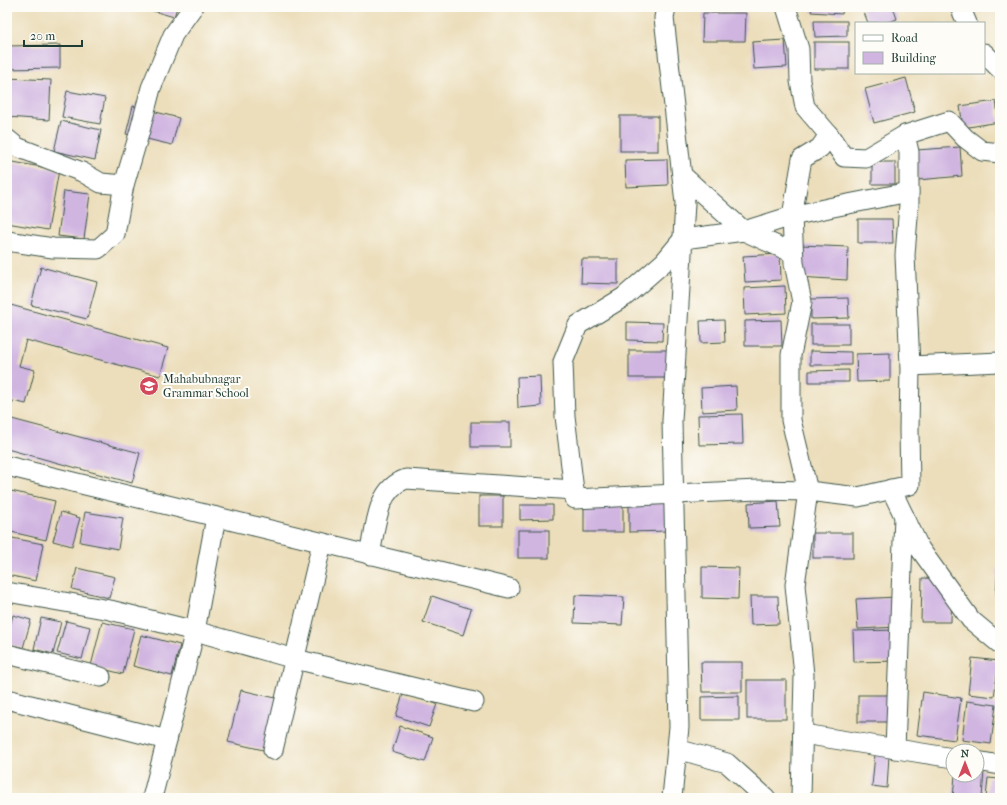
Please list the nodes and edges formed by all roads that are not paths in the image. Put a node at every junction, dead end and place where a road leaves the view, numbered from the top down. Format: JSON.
{"nodes":[{"id":1,"x":193,"y":7,"type":"edge"},
{"id":2,"x":666,"y":7,"type":"edge"},
{"id":3,"x":786,"y":7,"type":"edge"},
{"id":4,"x":960,"y":7,"type":"edge"},
{"id":5,"x":967,"y":22,"type":"edge"},
{"id":6,"x":985,"y":54,"type":"edge"},
{"id":7,"x":1000,"y":69,"type":"edge"},
{"id":8,"x":829,"y":135,"type":"junction"},
{"id":9,"x":905,"y":135,"type":"junction"},
{"id":10,"x":7,"y":139,"type":"edge"},
{"id":11,"x":1000,"y":153,"type":"edge"},
{"id":12,"x":682,"y":175,"type":"junction"},
{"id":13,"x":124,"y":185,"type":"junction"},
{"id":14,"x":909,"y":192,"type":"junction"},
{"id":15,"x":792,"y":216,"type":"junction"},
{"id":16,"x":744,"y":231,"type":"junction"},
{"id":17,"x":682,"y":239,"type":"junction"},
{"id":18,"x":7,"y":241,"type":"edge"},
{"id":19,"x":793,"y":253,"type":"junction"},
{"id":20,"x":1000,"y":362,"type":"edge"},
{"id":21,"x":910,"y":366,"type":"junction"},
{"id":22,"x":7,"y":466,"type":"edge"},
{"id":23,"x":891,"y":489,"type":"junction"},
{"id":24,"x":574,"y":490,"type":"junction"},
{"id":25,"x":808,"y":491,"type":"junction"},
{"id":26,"x":674,"y":494,"type":"junction"},
{"id":27,"x":904,"y":516,"type":"junction"},
{"id":28,"x":216,"y":517,"type":"junction"},
{"id":29,"x":322,"y":543,"type":"junction"},
{"id":30,"x":370,"y":555,"type":"junction"},
{"id":31,"x":508,"y":588,"type":"dead end"},
{"id":32,"x":7,"y":592,"type":"edge"},
{"id":33,"x":195,"y":631,"type":"junction"},
{"id":34,"x":1000,"y":644,"type":"edge"},
{"id":35,"x":7,"y":654,"type":"edge"},
{"id":36,"x":295,"y":659,"type":"junction"},
{"id":37,"x":101,"y":677,"type":"dead end"},
{"id":38,"x":7,"y":699,"type":"edge"},
{"id":39,"x":474,"y":702,"type":"dead end"},
{"id":40,"x":803,"y":734,"type":"junction"},
{"id":41,"x":167,"y":740,"type":"junction"},
{"id":42,"x":894,"y":748,"type":"junction"},
{"id":43,"x":677,"y":749,"type":"junction"},
{"id":44,"x":273,"y":750,"type":"dead end"},
{"id":45,"x":945,"y":757,"type":"edge"},
{"id":46,"x":985,"y":762,"type":"edge"},
{"id":47,"x":1000,"y":765,"type":"edge"},
{"id":48,"x":152,"y":798,"type":"edge"},
{"id":49,"x":672,"y":798,"type":"edge"},
{"id":50,"x":766,"y":798,"type":"edge"},
{"id":51,"x":801,"y":798,"type":"edge"}],
"edges":[{"from":1,"to":13,"type":"street"},
{"from":2,"to":12,"type":"street"},
{"from":3,"to":8,"type":"street"},
{"from":4,"to":5,"type":"street"},
{"from":6,"to":7,"type":"street"},
{"from":8,"to":9,"type":"street"},
{"from":8,"to":15,"type":"street"},
{"from":9,"to":11,"type":"street"},
{"from":9,"to":14,"type":"street"},
{"from":10,"to":13,"type":"street"},
{"from":12,"to":16,"type":"street"},
{"from":12,"to":17,"type":"street"},
{"from":13,"to":18,"type":"street"},
{"from":14,"to":15,"type":"street"},
{"from":14,"to":21,"type":"street"},
{"from":15,"to":16,"type":"street"},
{"from":15,"to":19,"type":"street"},
{"from":16,"to":17,"type":"street"},
{"from":16,"to":19,"type":"street"},
{"from":17,"to":24,"type":"street"},
{"from":17,"to":26,"type":"street"},
{"from":19,"to":25,"type":"street"},
{"from":20,"to":21,"type":"street"},
{"from":21,"to":23,"type":"street"},
{"from":22,"to":28,"type":"street"},
{"from":23,"to":25,"type":"street"},
{"from":23,"to":27,"type":"street"},
{"from":24,"to":26,"type":"street"},
{"from":24,"to":30,"type":"street"},
{"from":25,"to":26,"type":"street"},
{"from":25,"to":40,"type":"street"},
{"from":26,"to":43,"type":"street"},
{"from":27,"to":34,"type":"street"},
{"from":27,"to":42,"type":"street"},
{"from":28,"to":29,"type":"street"},
{"from":28,"to":33,"type":"street"},
{"from":29,"to":30,"type":"street"},
{"from":29,"to":36,"type":"street"},
{"from":30,"to":31,"type":"street"},
{"from":32,"to":33,"type":"street"},
{"from":33,"to":36,"type":"street"},
{"from":33,"to":41,"type":"street"},
{"from":35,"to":37,"type":"street"},
{"from":36,"to":39,"type":"street"},
{"from":36,"to":44,"type":"street"},
{"from":38,"to":41,"type":"street"},
{"from":40,"to":42,"type":"street"},
{"from":40,"to":51,"type":"street"},
{"from":41,"to":48,"type":"street"},
{"from":42,"to":45,"type":"street"},
{"from":43,"to":49,"type":"street"},
{"from":43,"to":50,"type":"street"},
{"from":46,"to":47,"type":"street"}]}
